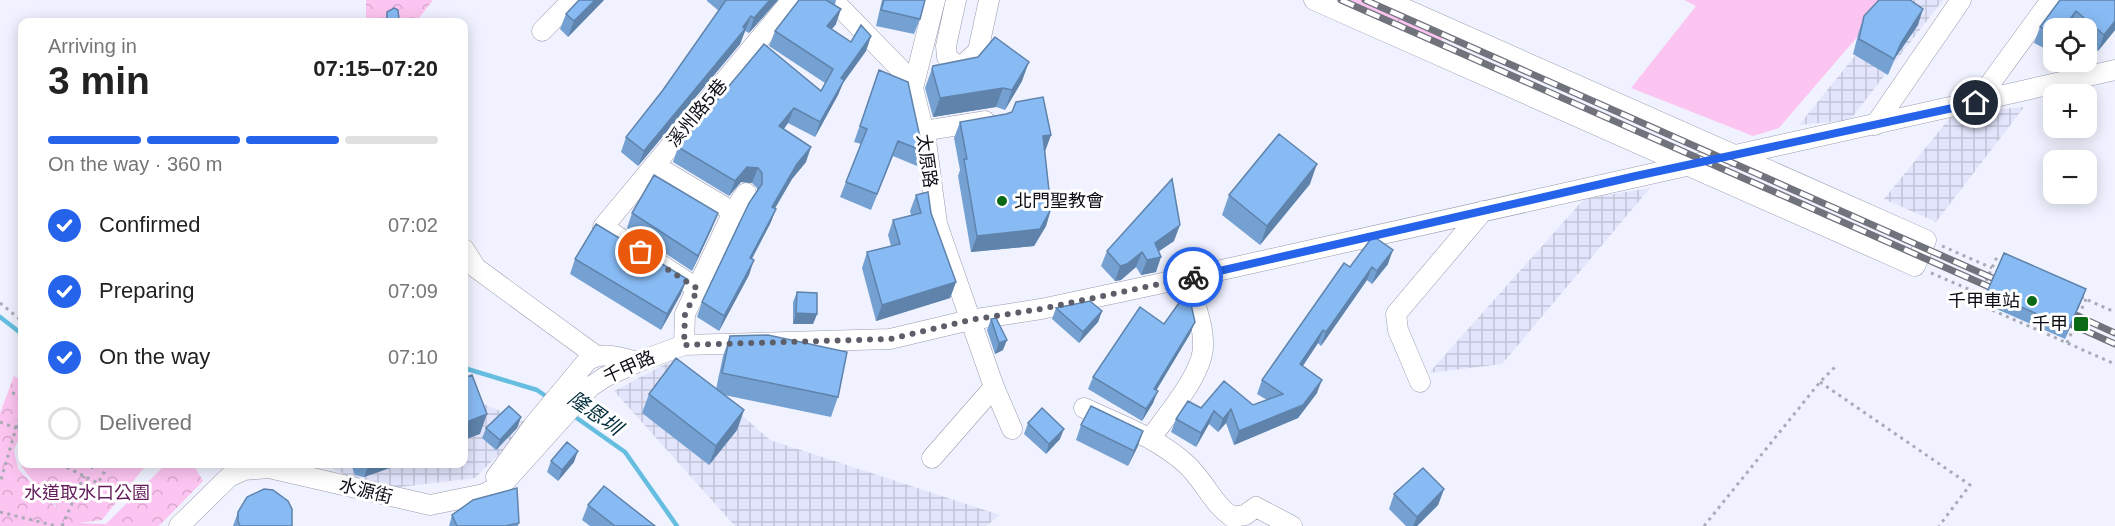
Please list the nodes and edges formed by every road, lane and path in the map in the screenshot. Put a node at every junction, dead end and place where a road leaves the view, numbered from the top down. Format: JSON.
{"nodes":[{"id":1,"x":572,"y":0,"type":"edge"},
{"id":2,"x":792,"y":0,"type":"edge"},
{"id":3,"x":833,"y":0,"type":"edge"},
{"id":4,"x":935,"y":0,"type":"edge"},
{"id":5,"x":956,"y":0,"type":"edge"},
{"id":6,"x":989,"y":0,"type":"edge"},
{"id":7,"x":1314,"y":0,"type":"edge"},
{"id":8,"x":1385,"y":0,"type":"edge"},
{"id":9,"x":1961,"y":0,"type":"edge"},
{"id":10,"x":2051,"y":0,"type":"edge"},
{"id":11,"x":542,"y":32,"type":"dead end"},
{"id":12,"x":1455,"y":32,"type":"junction"},
{"id":13,"x":1482,"y":43,"type":"junction"},
{"id":14,"x":2115,"y":53,"type":"edge"},
{"id":15,"x":1443,"y":58,"type":"junction"},
{"id":16,"x":1471,"y":69,"type":"junction"},
{"id":17,"x":2107,"y":72,"type":"edge"},
{"id":18,"x":913,"y":88,"type":"junction"},
{"id":19,"x":1976,"y":103,"type":"junction"},
{"id":20,"x":998,"y":119,"type":"edge"},
{"id":21,"x":1875,"y":125,"type":"junction"},
{"id":22,"x":923,"y":131,"type":"junction"},
{"id":23,"x":1735,"y":155,"type":"junction"},
{"id":24,"x":654,"y":165,"type":"junction"},
{"id":25,"x":1685,"y":166,"type":"junction"},
{"id":26,"x":746,"y":193,"type":"dead end"},
{"id":27,"x":1483,"y":211,"type":"junction"},
{"id":28,"x":733,"y":212,"type":"junction"},
{"id":29,"x":1926,"y":240,"type":"junction"},
{"id":30,"x":468,"y":255,"type":"edge"},
{"id":31,"x":2006,"y":264,"type":"edge"},
{"id":32,"x":1916,"y":266,"type":"junction"},
{"id":33,"x":1992,"y":268,"type":"junction"},
{"id":34,"x":1186,"y":278,"type":"junction"},
{"id":35,"x":698,"y":289,"type":"junction"},
{"id":36,"x":1980,"y":294,"type":"junction"},
{"id":37,"x":2076,"y":295,"type":"edge"},
{"id":38,"x":2086,"y":299,"type":"junction"},
{"id":39,"x":0,"y":303,"type":"edge"},
{"id":40,"x":2115,"y":312,"type":"edge"},
{"id":41,"x":18,"y":318,"type":"edge"},
{"id":42,"x":970,"y":320,"type":"junction"},
{"id":43,"x":2067,"y":343,"type":"junction"},
{"id":44,"x":684,"y":345,"type":"junction"},
{"id":45,"x":595,"y":355,"type":"junction"},
{"id":46,"x":638,"y":362,"type":"junction"},
{"id":47,"x":2115,"y":364,"type":"edge"},
{"id":48,"x":1838,"y":365,"type":"dead end"},
{"id":49,"x":583,"y":381,"type":"junction"},
{"id":50,"x":1420,"y":382,"type":"dead end"},
{"id":51,"x":1820,"y":382,"type":"junction"},
{"id":52,"x":994,"y":387,"type":"junction"},
{"id":53,"x":12,"y":393,"type":"dead end"},
{"id":54,"x":18,"y":394,"type":"edge"},
{"id":55,"x":1084,"y":408,"type":"dead end"},
{"id":56,"x":0,"y":422,"type":"edge"},
{"id":57,"x":18,"y":423,"type":"edge"},
{"id":58,"x":16,"y":428,"type":"junction"},
{"id":59,"x":1012,"y":429,"type":"dead end"},
{"id":60,"x":1150,"y":439,"type":"junction"},
{"id":61,"x":932,"y":458,"type":"dead end"},
{"id":62,"x":68,"y":468,"type":"edge"},
{"id":63,"x":107,"y":468,"type":"edge"},
{"id":64,"x":84,"y":476,"type":"junction"},
{"id":65,"x":0,"y":483,"type":"edge"},
{"id":66,"x":0,"y":512,"type":"edge"},
{"id":67,"x":56,"y":526,"type":"edge"},
{"id":68,"x":62,"y":526,"type":"edge"},
{"id":69,"x":179,"y":526,"type":"edge"},
{"id":70,"x":1292,"y":526,"type":"edge"},
{"id":71,"x":1704,"y":526,"type":"edge"},
{"id":72,"x":1938,"y":526,"type":"edge"}],
"edges":[{"from":1,"to":11,"type":"street"},
{"from":2,"to":24,"type":"street","name":"溪州路5巷"},
{"from":3,"to":18,"type":"street"},
{"from":4,"to":18,"type":"street","name":"太原路"},
{"from":5,"to":6,"type":"street"},
{"from":7,"to":15,"type":"street"},
{"from":8,"to":12,"type":"street"},
{"from":9,"to":21,"type":"street"},
{"from":10,"to":19,"type":"street"},
{"from":12,"to":13,"type":"street"},
{"from":12,"to":15,"type":"street"},
{"from":13,"to":16,"type":"street"},
{"from":13,"to":23,"type":"street"},
{"from":14,"to":17,"type":"street"},
{"from":15,"to":16,"type":"street"},
{"from":16,"to":25,"type":"street"},
{"from":17,"to":19,"type":"street","name":"千甲路"},
{"from":18,"to":22,"type":"street","name":"太原路"},
{"from":19,"to":21,"type":"street","name":"千甲路"},
{"from":20,"to":22,"type":"street"},
{"from":21,"to":23,"type":"street","name":"千甲路"},
{"from":22,"to":42,"type":"street","name":"太原路"},
{"from":23,"to":25,"type":"street","name":"千甲路"},
{"from":23,"to":29,"type":"street"},
{"from":24,"to":28,"type":"street"},
{"from":24,"to":35,"type":"street","name":"溪州路5巷"},
{"from":25,"to":27,"type":"street","name":"千甲路"},
{"from":25,"to":32,"type":"street"},
{"from":26,"to":28,"type":"street"},
{"from":27,"to":34,"type":"street","name":"千甲路"},
{"from":27,"to":50,"type":"street"},
{"from":28,"to":35,"type":"street"},
{"from":29,"to":32,"type":"street"},
{"from":29,"to":33,"type":"path"},
{"from":30,"to":45,"type":"street"},
{"from":31,"to":33,"type":"path"},
{"from":32,"to":36,"type":"path"},
{"from":33,"to":36,"type":"path"},
{"from":34,"to":42,"type":"street","name":"千甲路"},
{"from":34,"to":60,"type":"street"},
{"from":35,"to":44,"type":"street"},
{"from":36,"to":43,"type":"path"},
{"from":37,"to":38,"type":"path"},
{"from":38,"to":40,"type":"path"},
{"from":38,"to":43,"type":"path"},
{"from":39,"to":41,"type":"path"},
{"from":42,"to":44,"type":"street","name":"千甲路"},
{"from":42,"to":52,"type":"street","name":"太原路"},
{"from":43,"to":47,"type":"path"},
{"from":44,"to":46,"type":"street","name":"千甲路"},
{"from":45,"to":46,"type":"street"},
{"from":45,"to":49,"type":"street"},
{"from":46,"to":49,"type":"street","name":"千甲路"},
{"from":48,"to":51,"type":"path"},
{"from":49,"to":69,"type":"street","name":"水源街"},
{"from":51,"to":71,"type":"path"},
{"from":51,"to":72,"type":"path"},
{"from":52,"to":59,"type":"street","name":"太原路"},
{"from":52,"to":61,"type":"street"},
{"from":53,"to":54,"type":"path"},
{"from":55,"to":60,"type":"street"},
{"from":56,"to":58,"type":"path"},
{"from":57,"to":58,"type":"path"},
{"from":58,"to":65,"type":"path"},
{"from":60,"to":70,"type":"street"},
{"from":62,"to":64,"type":"path"},
{"from":63,"to":64,"type":"path"},
{"from":64,"to":68,"type":"path"},
{"from":66,"to":67,"type":"path"}]}
